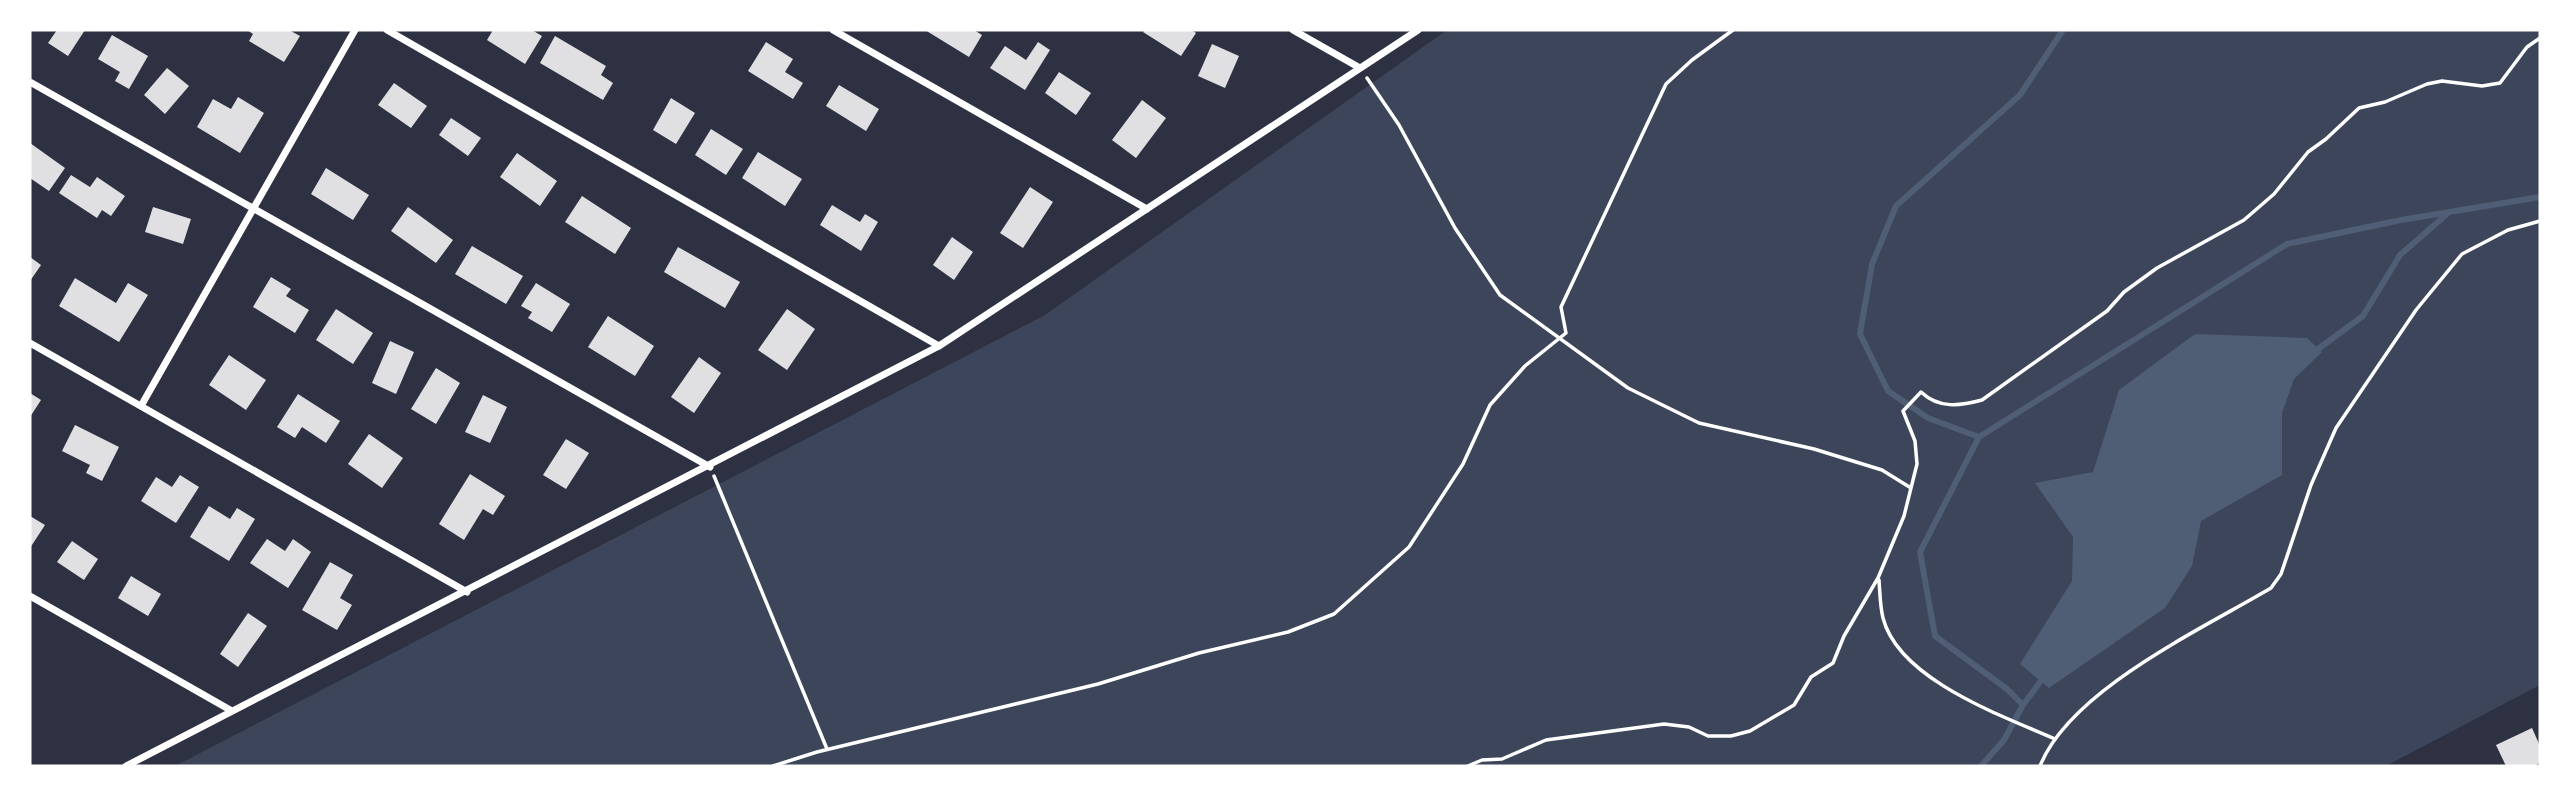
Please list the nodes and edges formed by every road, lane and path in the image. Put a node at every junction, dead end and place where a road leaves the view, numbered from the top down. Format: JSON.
{"nodes":[{"id":1,"x":355,"y":30,"type":"edge"},
{"id":2,"x":387,"y":30,"type":"edge"},
{"id":3,"x":833,"y":30,"type":"edge"},
{"id":4,"x":1293,"y":30,"type":"edge"},
{"id":5,"x":1418,"y":30,"type":"edge"},
{"id":6,"x":1734,"y":30,"type":"edge"},
{"id":7,"x":2540,"y":38,"type":"edge"},
{"id":8,"x":1360,"y":68,"type":"junction"},
{"id":9,"x":30,"y":82,"type":"edge"},
{"id":10,"x":254,"y":206,"type":"junction"},
{"id":11,"x":1147,"y":209,"type":"junction"},
{"id":12,"x":2540,"y":221,"type":"edge"},
{"id":13,"x":1560,"y":338,"type":"junction"},
{"id":14,"x":30,"y":343,"type":"edge"},
{"id":15,"x":939,"y":346,"type":"junction"},
{"id":16,"x":141,"y":406,"type":"junction"},
{"id":17,"x":710,"y":467,"type":"junction"},
{"id":18,"x":1911,"y":488,"type":"junction"},
{"id":19,"x":1878,"y":578,"type":"junction"},
{"id":20,"x":467,"y":592,"type":"junction"},
{"id":21,"x":30,"y":596,"type":"edge"},
{"id":22,"x":232,"y":711,"type":"junction"},
{"id":23,"x":2055,"y":739,"type":"junction"},
{"id":24,"x":827,"y":749,"type":"junction"},
{"id":25,"x":126,"y":766,"type":"edge"},
{"id":26,"x":774,"y":766,"type":"edge"},
{"id":27,"x":1468,"y":766,"type":"edge"},
{"id":28,"x":2040,"y":766,"type":"edge"}],
"edges":[{"from":1,"to":10,"type":"street"},
{"from":2,"to":15,"type":"street"},
{"from":3,"to":11,"type":"street"},
{"from":4,"to":8,"type":"street"},
{"from":5,"to":8,"type":"street"},
{"from":6,"to":13,"type":"path"},
{"from":7,"to":18,"type":"path"},
{"from":8,"to":11,"type":"street"},
{"from":8,"to":13,"type":"path"},
{"from":9,"to":10,"type":"street"},
{"from":10,"to":16,"type":"street"},
{"from":10,"to":17,"type":"street"},
{"from":11,"to":15,"type":"street"},
{"from":12,"to":23,"type":"path"},
{"from":13,"to":18,"type":"path"},
{"from":13,"to":24,"type":"path"},
{"from":14,"to":16,"type":"street"},
{"from":15,"to":17,"type":"street"},
{"from":16,"to":20,"type":"street"},
{"from":17,"to":20,"type":"street"},
{"from":17,"to":24,"type":"path"},
{"from":18,"to":19,"type":"path"},
{"from":19,"to":23,"type":"path"},
{"from":19,"to":27,"type":"path"},
{"from":20,"to":22,"type":"street"},
{"from":21,"to":22,"type":"street"},
{"from":22,"to":25,"type":"street"},
{"from":23,"to":28,"type":"path"},
{"from":24,"to":26,"type":"path"}]}
